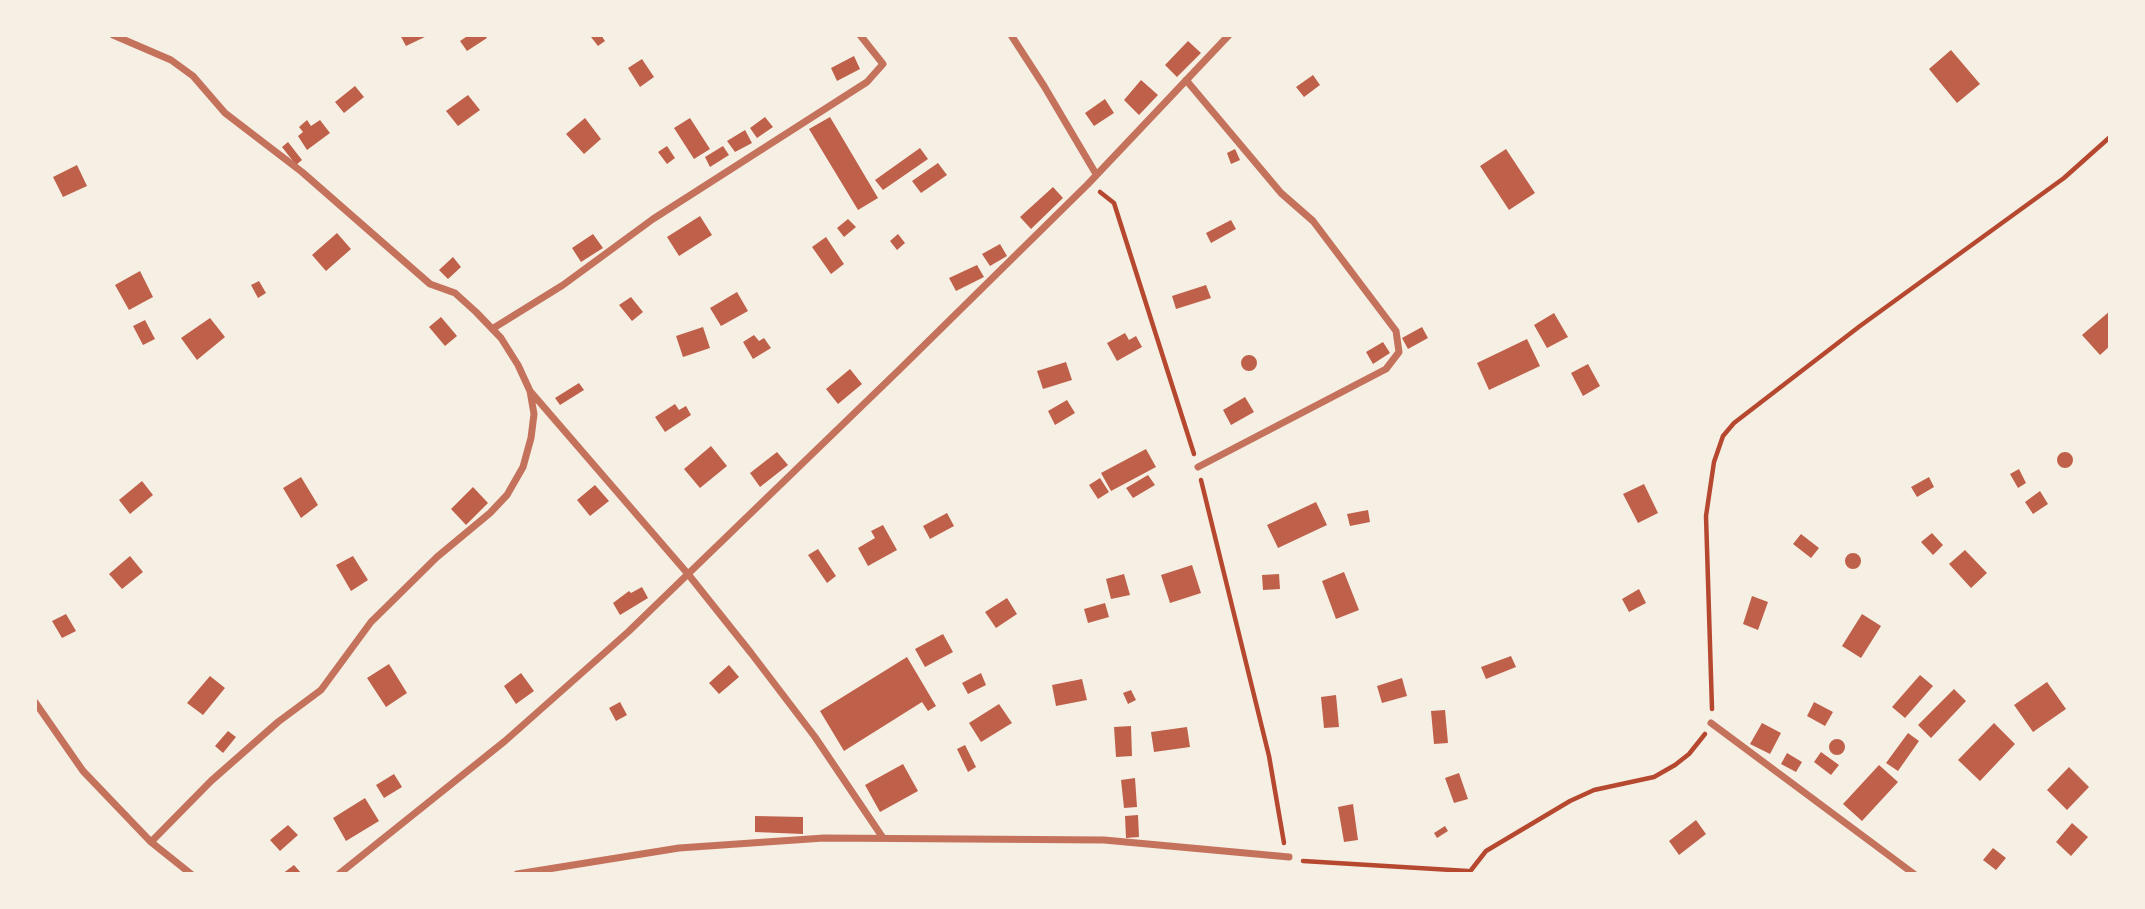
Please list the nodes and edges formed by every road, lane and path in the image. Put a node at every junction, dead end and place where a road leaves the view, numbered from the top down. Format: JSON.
{"nodes":[{"id":1,"x":113,"y":35,"type":"edge"},
{"id":2,"x":860,"y":35,"type":"edge"},
{"id":3,"x":1011,"y":35,"type":"edge"},
{"id":4,"x":1229,"y":35,"type":"edge"},
{"id":5,"x":1186,"y":80,"type":"junction"},
{"id":6,"x":2110,"y":137,"type":"edge"},
{"id":7,"x":1096,"y":174,"type":"junction"},
{"id":8,"x":1088,"y":184,"type":"junction"},
{"id":9,"x":492,"y":329,"type":"junction"},
{"id":10,"x":530,"y":391,"type":"junction"},
{"id":11,"x":1198,"y":467,"type":"junction"},
{"id":12,"x":688,"y":574,"type":"junction"},
{"id":13,"x":35,"y":702,"type":"edge"},
{"id":14,"x":1711,"y":723,"type":"junction"},
{"id":15,"x":883,"y":838,"type":"junction"},
{"id":16,"x":151,"y":842,"type":"junction"},
{"id":17,"x":1289,"y":857,"type":"junction"},
{"id":18,"x":1468,"y":873,"type":"edge"},
{"id":19,"x":191,"y":874,"type":"edge"},
{"id":20,"x":339,"y":874,"type":"edge"},
{"id":21,"x":517,"y":874,"type":"edge"},
{"id":22,"x":1914,"y":874,"type":"edge"}],
"edges":[{"from":1,"to":9,"type":"street"},
{"from":2,"to":9,"type":"street"},
{"from":3,"to":7,"type":"street"},
{"from":4,"to":5,"type":"street"},
{"from":5,"to":7,"type":"street"},
{"from":5,"to":11,"type":"street"},
{"from":6,"to":14,"type":"path"},
{"from":7,"to":8,"type":"street"},
{"from":8,"to":11,"type":"path"},
{"from":8,"to":12,"type":"street"},
{"from":9,"to":10,"type":"street"},
{"from":10,"to":12,"type":"street"},
{"from":10,"to":16,"type":"street"},
{"from":11,"to":17,"type":"path"},
{"from":12,"to":15,"type":"street"},
{"from":12,"to":20,"type":"street"},
{"from":13,"to":16,"type":"street"},
{"from":14,"to":18,"type":"path"},
{"from":14,"to":22,"type":"street"},
{"from":15,"to":17,"type":"street"},
{"from":15,"to":21,"type":"street"},
{"from":16,"to":19,"type":"street"},
{"from":17,"to":18,"type":"path"}]}
